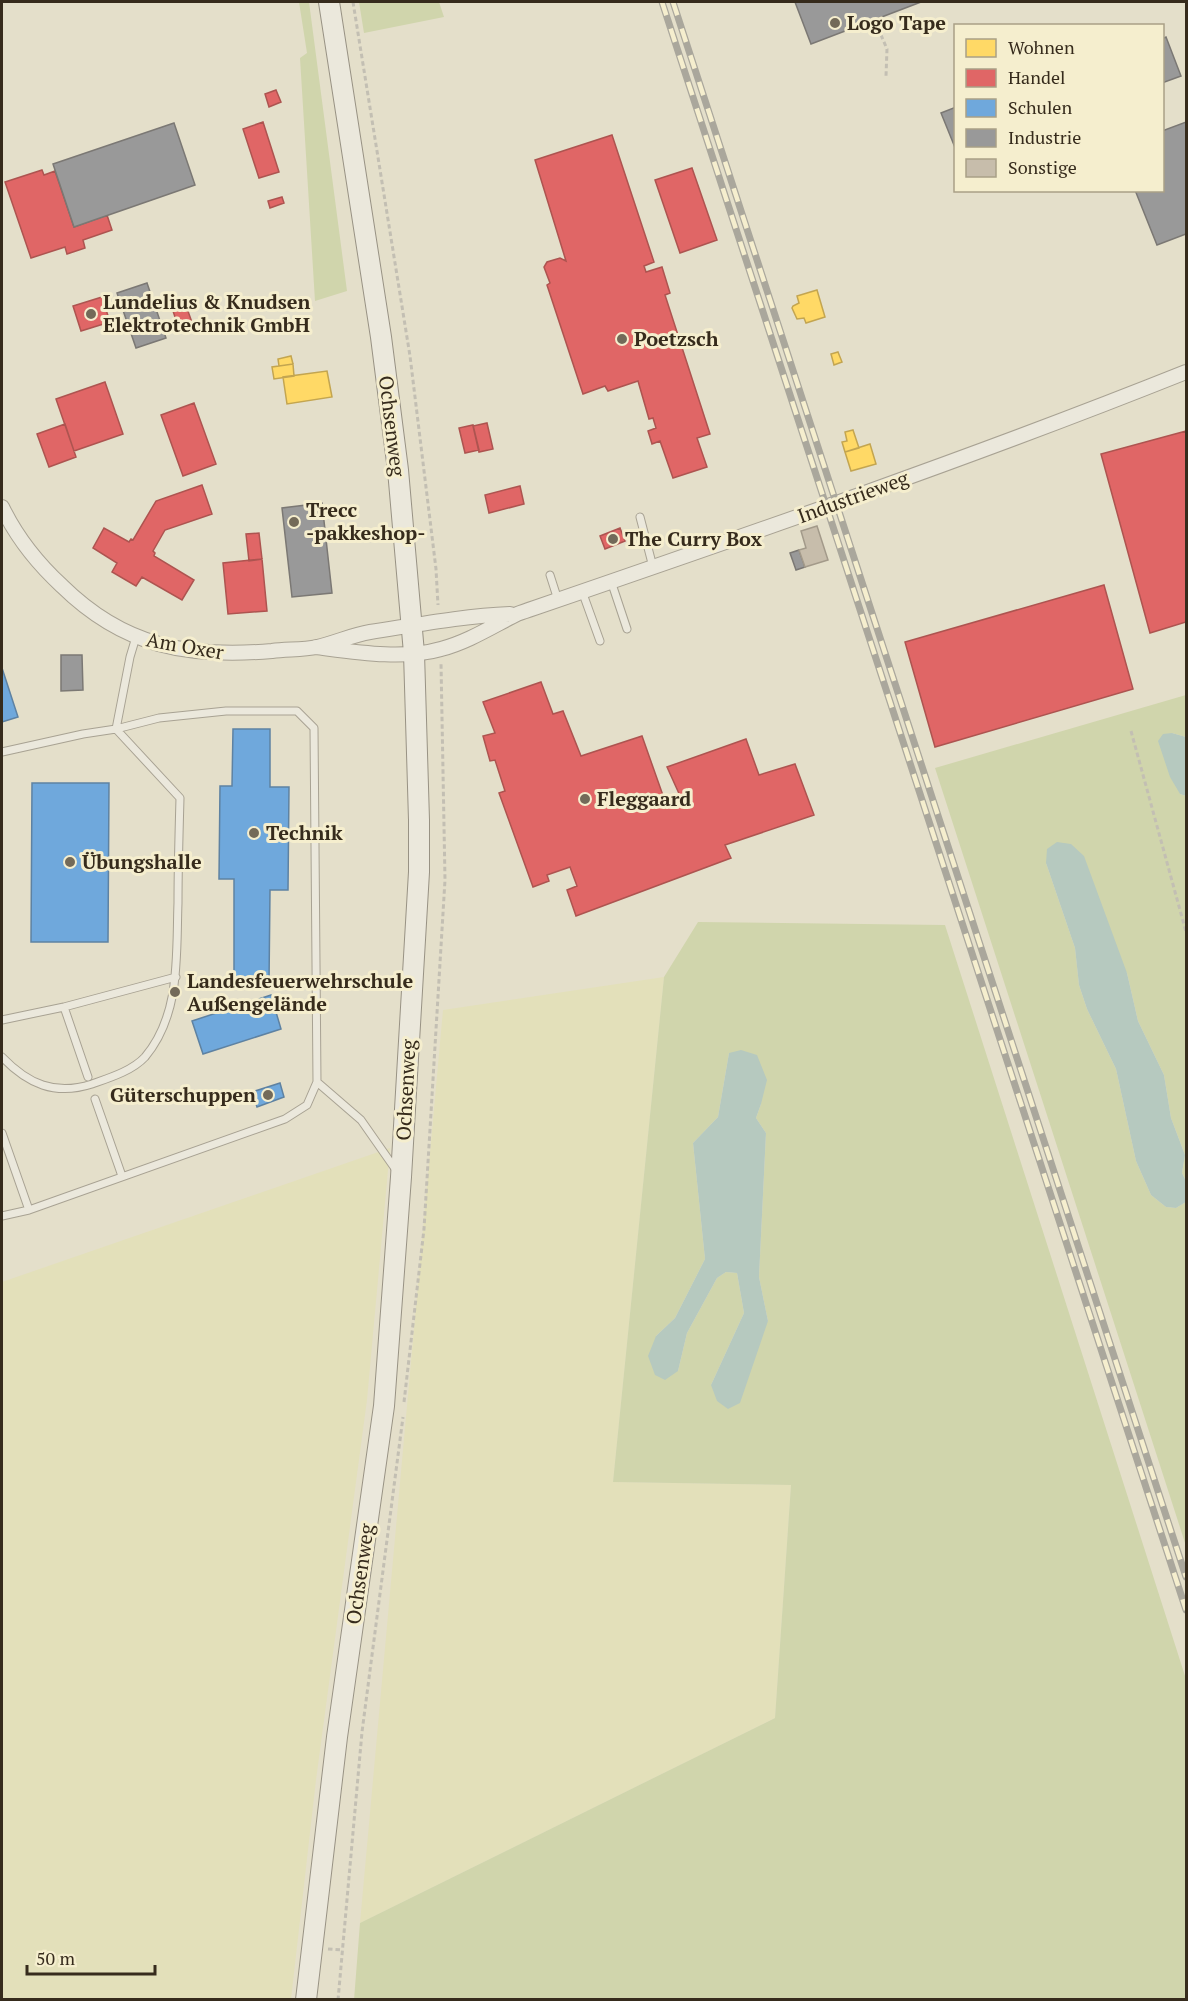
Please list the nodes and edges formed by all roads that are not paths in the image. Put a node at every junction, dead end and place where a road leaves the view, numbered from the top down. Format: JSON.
{"nodes":[{"id":1,"x":329,"y":2,"type":"edge"},
{"id":2,"x":1186,"y":372,"type":"edge"},
{"id":3,"x":2,"y":507,"type":"edge"},
{"id":4,"x":640,"y":517,"type":"dead end"},
{"id":5,"x":653,"y":567,"type":"junction"},
{"id":6,"x":550,"y":575,"type":"dead end"},
{"id":7,"x":611,"y":581,"type":"junction"},
{"id":8,"x":582,"y":591,"type":"junction"},
{"id":9,"x":558,"y":600,"type":"junction"},
{"id":10,"x":517,"y":614,"type":"junction"},
{"id":11,"x":412,"y":627,"type":"junction"},
{"id":12,"x":627,"y":630,"type":"dead end"},
{"id":13,"x":136,"y":637,"type":"junction"},
{"id":14,"x":600,"y":641,"type":"dead end"},
{"id":15,"x":316,"y":647,"type":"junction"},
{"id":16,"x":414,"y":652,"type":"junction"},
{"id":17,"x":116,"y":729,"type":"junction"},
{"id":18,"x":2,"y":752,"type":"edge"},
{"id":19,"x":176,"y":977,"type":"junction"},
{"id":20,"x":64,"y":1007,"type":"junction"},
{"id":21,"x":2,"y":1020,"type":"edge"},
{"id":22,"x":2,"y":1057,"type":"edge"},
{"id":23,"x":88,"y":1077,"type":"dead end"},
{"id":24,"x":317,"y":1082,"type":"junction"},
{"id":25,"x":95,"y":1099,"type":"dead end"},
{"id":26,"x":2,"y":1133,"type":"edge"},
{"id":27,"x":122,"y":1176,"type":"junction"},
{"id":28,"x":401,"y":1177,"type":"junction"},
{"id":29,"x":29,"y":1210,"type":"junction"},
{"id":30,"x":2,"y":1216,"type":"edge"},
{"id":31,"x":306,"y":2000,"type":"edge"}],
"edges":[{"from":1,"to":11,"type":"main road","name":"Ochsenweg"},
{"from":2,"to":5,"type":"street","name":"Industrieweg"},
{"from":3,"to":13,"type":"street","name":"Am Oxer"},
{"from":4,"to":5,"type":"lane"},
{"from":5,"to":7,"type":"street","name":"Industrieweg"},
{"from":6,"to":9,"type":"lane"},
{"from":7,"to":8,"type":"street","name":"Industrieweg"},
{"from":7,"to":12,"type":"lane"},
{"from":8,"to":9,"type":"street","name":"Industrieweg"},
{"from":8,"to":14,"type":"lane"},
{"from":9,"to":10,"type":"street","name":"Industrieweg"},
{"from":10,"to":11,"type":"street","name":"Industrieweg"},
{"from":10,"to":16,"type":"street","name":"Industrieweg"},
{"from":11,"to":15,"type":"street","name":"Am Oxer"},
{"from":11,"to":16,"type":"main road","name":"Ochsenweg"},
{"from":13,"to":15,"type":"street","name":"Am Oxer"},
{"from":13,"to":17,"type":"lane"},
{"from":15,"to":16,"type":"street","name":"Am Oxer"},
{"from":16,"to":28,"type":"main road","name":"Ochsenweg"},
{"from":17,"to":18,"type":"lane"},
{"from":17,"to":19,"type":"lane"},
{"from":17,"to":24,"type":"lane"},
{"from":19,"to":20,"type":"lane"},
{"from":19,"to":22,"type":"lane"},
{"from":20,"to":21,"type":"lane"},
{"from":20,"to":23,"type":"lane"},
{"from":24,"to":27,"type":"lane"},
{"from":24,"to":28,"type":"lane"},
{"from":25,"to":27,"type":"lane"},
{"from":26,"to":29,"type":"lane"},
{"from":27,"to":29,"type":"lane"},
{"from":28,"to":31,"type":"main road","name":"Ochsenweg"},
{"from":29,"to":30,"type":"lane"}]}
